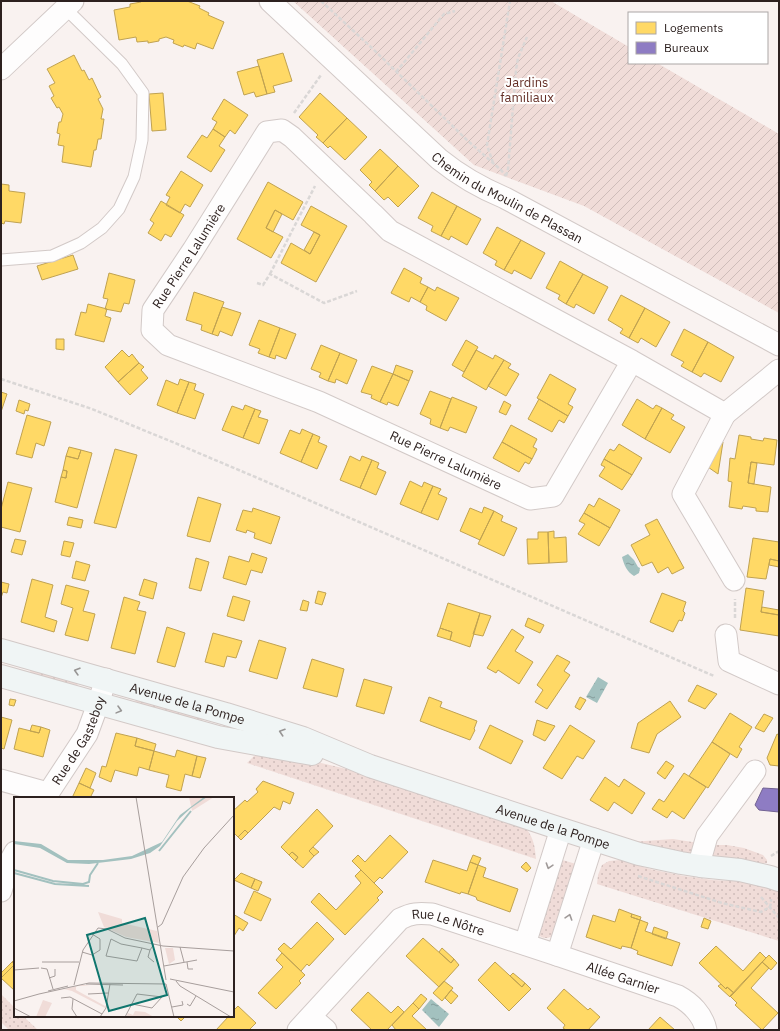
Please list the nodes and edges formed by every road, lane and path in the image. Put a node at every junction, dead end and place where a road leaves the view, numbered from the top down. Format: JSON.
{"nodes":[{"id":1,"x":270,"y":1,"type":"edge"},
{"id":2,"x":321,"y":1,"type":"edge"},
{"id":3,"x":510,"y":1,"type":"edge"},
{"id":4,"x":70,"y":5,"type":"edge"},
{"id":5,"x":455,"y":10,"type":"dead end"},
{"id":6,"x":527,"y":37,"type":"dead end"},
{"id":7,"x":332,"y":59,"type":"junction"},
{"id":8,"x":1,"y":69,"type":"edge"},
{"id":9,"x":396,"y":72,"type":"junction"},
{"id":10,"x":282,"y":130,"type":"junction"},
{"id":11,"x":493,"y":163,"type":"junction"},
{"id":12,"x":324,"y":168,"type":"junction"},
{"id":13,"x":1,"y":260,"type":"edge"},
{"id":14,"x":270,"y":274,"type":"junction"},
{"id":15,"x":258,"y":283,"type":"dead end"},
{"id":16,"x":357,"y":291,"type":"dead end"},
{"id":17,"x":779,"y":345,"type":"edge"},
{"id":18,"x":632,"y":361,"type":"junction"},
{"id":19,"x":779,"y":370,"type":"edge"},
{"id":20,"x":1,"y":379,"type":"edge"},
{"id":21,"x":725,"y":414,"type":"junction"},
{"id":22,"x":734,"y":580,"type":"dead end"},
{"id":23,"x":726,"y":635,"type":"dead end"},
{"id":24,"x":1,"y":650,"type":"edge"},
{"id":25,"x":1,"y":676,"type":"edge"},
{"id":26,"x":719,"y":678,"type":"dead end"},
{"id":27,"x":106,"y":679,"type":"junction"},
{"id":28,"x":779,"y":684,"type":"edge"},
{"id":29,"x":98,"y":704,"type":"junction"},
{"id":30,"x":370,"y":766,"type":"junction"},
{"id":31,"x":755,"y":771,"type":"dead end"},
{"id":32,"x":1,"y":780,"type":"edge"},
{"id":33,"x":46,"y":795,"type":"edge"},
{"id":34,"x":561,"y":829,"type":"junction"},
{"id":35,"x":594,"y":839,"type":"junction"},
{"id":36,"x":14,"y":854,"type":"edge"},
{"id":37,"x":779,"y":863,"type":"edge"},
{"id":38,"x":700,"y":866,"type":"junction"},
{"id":39,"x":740,"y":870,"type":"junction"},
{"id":40,"x":779,"y":880,"type":"edge"},
{"id":41,"x":1,"y":891,"type":"edge"},
{"id":42,"x":525,"y":944,"type":"junction"},
{"id":43,"x":557,"y":954,"type":"junction"},
{"id":44,"x":311,"y":1026,"type":"edge"},
{"id":45,"x":706,"y":1030,"type":"edge"}],
"edges":[{"from":1,"to":7,"type":"street","name":"Chemin du Moulin de Plassan"},
{"from":2,"to":9,"type":"path"},
{"from":3,"to":11,"type":"path"},
{"from":4,"to":8,"type":"street"},
{"from":4,"to":13,"type":"lane"},
{"from":5,"to":9,"type":"path"},
{"from":6,"to":11,"type":"path"},
{"from":7,"to":10,"type":"path"},
{"from":7,"to":17,"type":"street","name":"Chemin du Moulin de Plassan"},
{"from":9,"to":11,"type":"path"},
{"from":10,"to":12,"type":"street"},
{"from":10,"to":18,"type":"street","name":"Rue Pierre Lalumière"},
{"from":12,"to":14,"type":"path"},
{"from":12,"to":18,"type":"street"},
{"from":14,"to":15,"type":"path"},
{"from":14,"to":16,"type":"path"},
{"from":18,"to":21,"type":"street"},
{"from":19,"to":21,"type":"street"},
{"from":20,"to":26,"type":"path"},
{"from":21,"to":22,"type":"street"},
{"from":23,"to":28,"type":"street"},
{"from":27,"to":24,"type":"street","name":"Avenue de la Pompe","one_way":true},
{"from":25,"to":29,"type":"street","name":"Avenue de la Pompe"},
{"from":27,"to":29,"type":"street","name":"Rue de Gasteboy"},
{"from":30,"to":27,"type":"street","name":"Avenue de la Pompe","one_way":true},
{"from":29,"to":30,"type":"street","name":"Avenue de la Pompe","one_way":true},
{"from":29,"to":33,"type":"street","name":"Rue de Gasteboy"},
{"from":30,"to":34,"type":"street","name":"Avenue de la Pompe"},
{"from":31,"to":38,"type":"street"},
{"from":32,"to":33,"type":"street"},
{"from":34,"to":35,"type":"street","name":"Avenue de la Pompe"},
{"from":34,"to":42,"type":"street","one_way":true},
{"from":35,"to":38,"type":"street","name":"Avenue de la Pompe"},
{"from":43,"to":35,"type":"street","one_way":true},
{"from":36,"to":41,"type":"street"},
{"from":37,"to":39,"type":"street","name":"Avenue de la Pompe"},
{"from":38,"to":39,"type":"street","name":"Avenue de la Pompe"},
{"from":39,"to":40,"type":"street","name":"Avenue de la Pompe"},
{"from":42,"to":43,"type":"street","name":"Allée Garnier"},
{"from":42,"to":44,"type":"street","name":"Rue Le Nôtre"},
{"from":43,"to":45,"type":"street","name":"Allée Garnier"}]}
